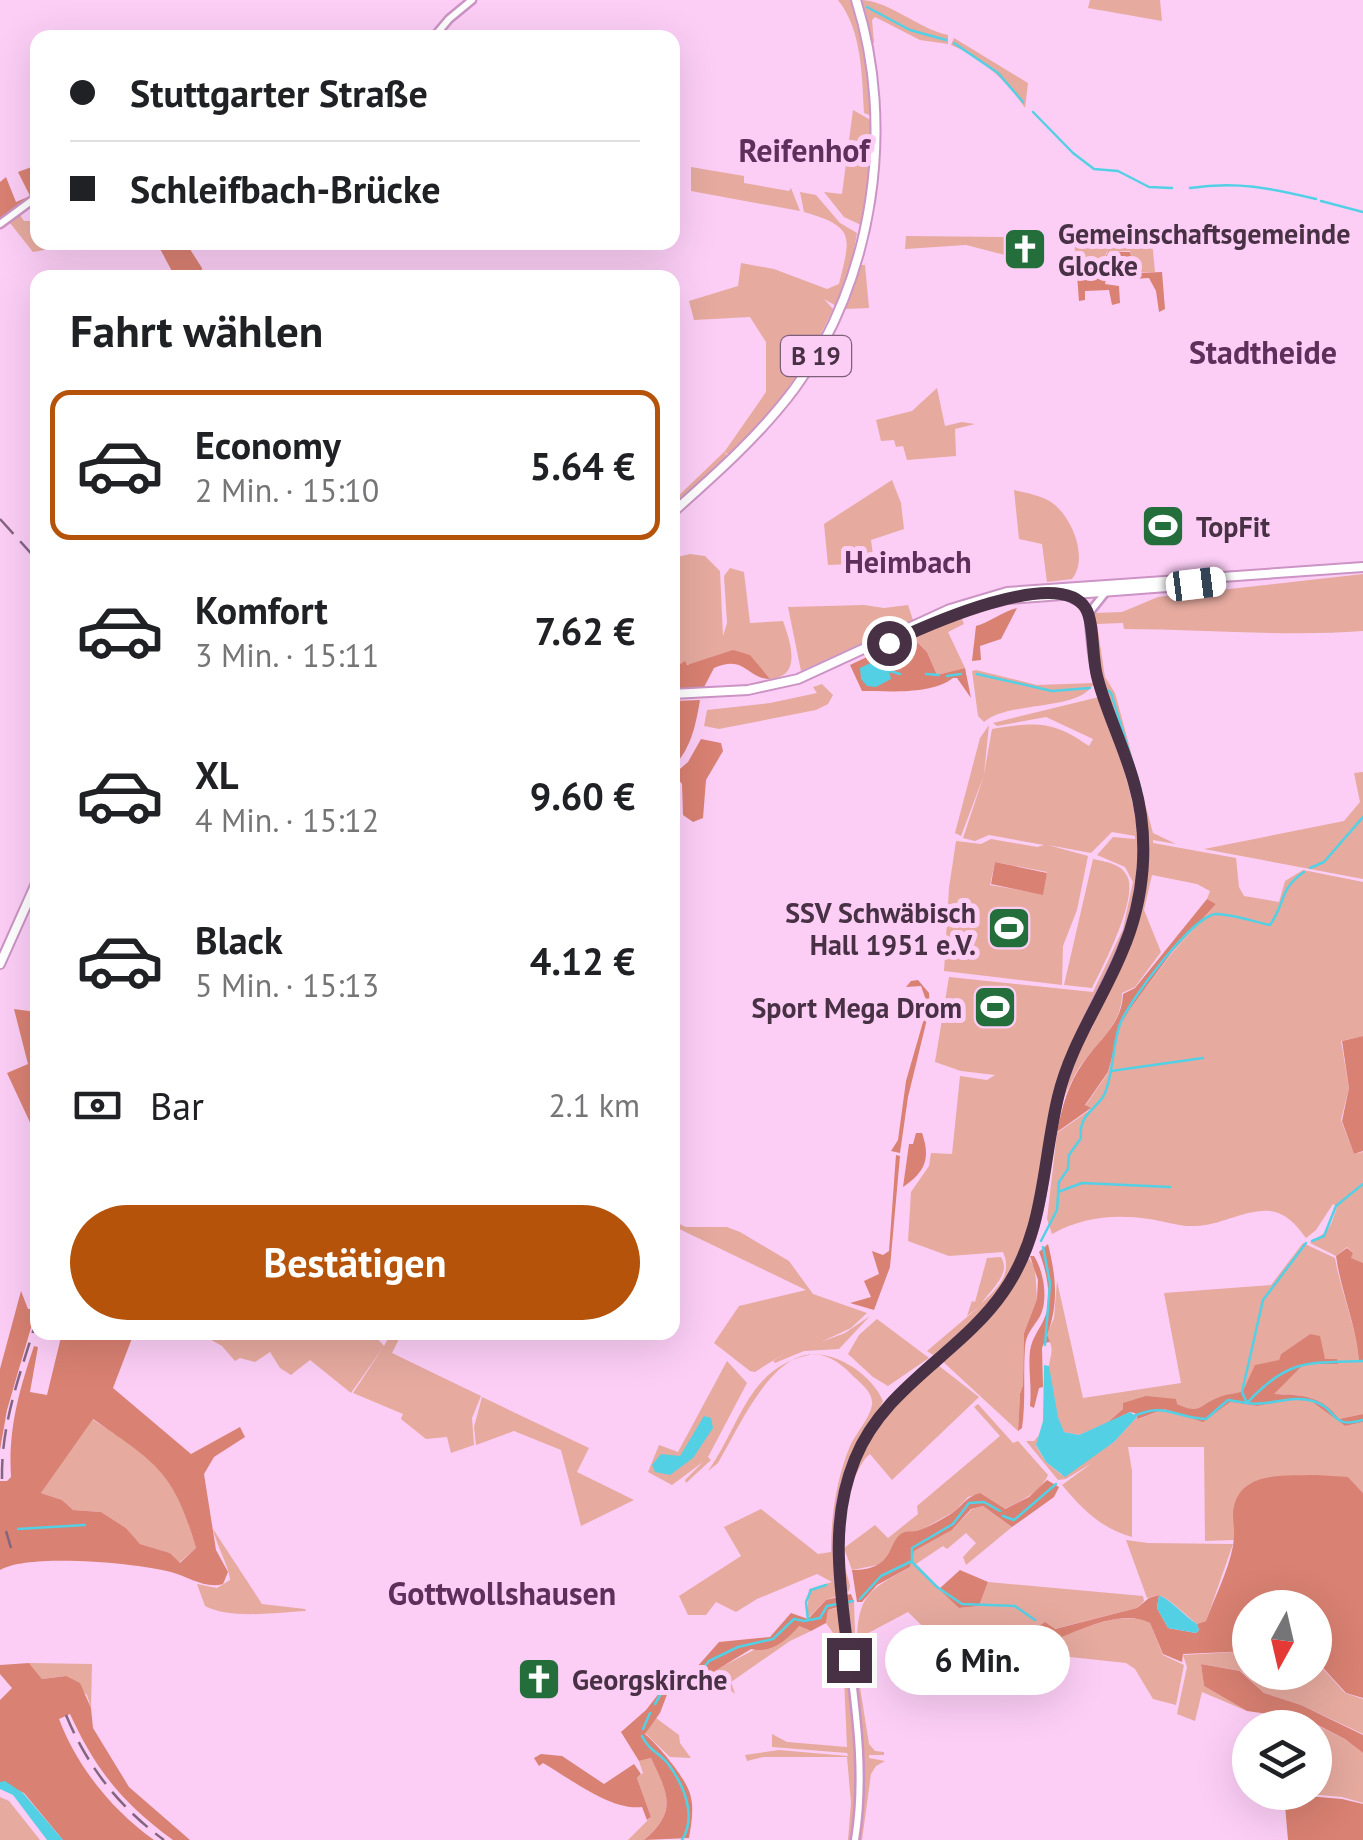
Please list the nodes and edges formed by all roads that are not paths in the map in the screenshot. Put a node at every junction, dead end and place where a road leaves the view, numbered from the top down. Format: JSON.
{"nodes":[{"id":1,"x":472,"y":0,"type":"edge"},
{"id":2,"x":856,"y":0,"type":"edge"},
{"id":3,"x":440,"y":30,"type":"edge"},
{"id":4,"x":30,"y":202,"type":"edge"},
{"id":5,"x":0,"y":224,"type":"edge"},
{"id":6,"x":680,"y":505,"type":"edge"},
{"id":7,"x":1363,"y":567,"type":"edge"},
{"id":8,"x":1269,"y":575,"type":"junction"},
{"id":9,"x":1105,"y":592,"type":"junction"},
{"id":10,"x":1065,"y":594,"type":"junction"},
{"id":11,"x":1088,"y":597,"type":"dead end"},
{"id":12,"x":1089,"y":611,"type":"junction"},
{"id":13,"x":680,"y":695,"type":"edge"},
{"id":14,"x":680,"y":695,"type":"edge"},
{"id":15,"x":30,"y":897,"type":"edge"},
{"id":16,"x":0,"y":964,"type":"edge"},
{"id":17,"x":855,"y":1840,"type":"edge"}],
"edges":[{"from":1,"to":3,"type":"main road"},
{"from":2,"to":6,"type":"main road","number":"B 19"},
{"from":4,"to":5,"type":"main road"},
{"from":7,"to":8,"type":"main road"},
{"from":8,"to":9,"type":"main road"},
{"from":8,"to":13,"type":"main road"},
{"from":9,"to":10,"type":"main road"},
{"from":9,"to":12,"type":"main road"},
{"from":10,"to":12,"type":"main road"},
{"from":10,"to":14,"type":"main road"},
{"from":11,"to":12,"type":"main road"},
{"from":12,"to":17,"type":"main road"},
{"from":15,"to":16,"type":"main road"}]}
